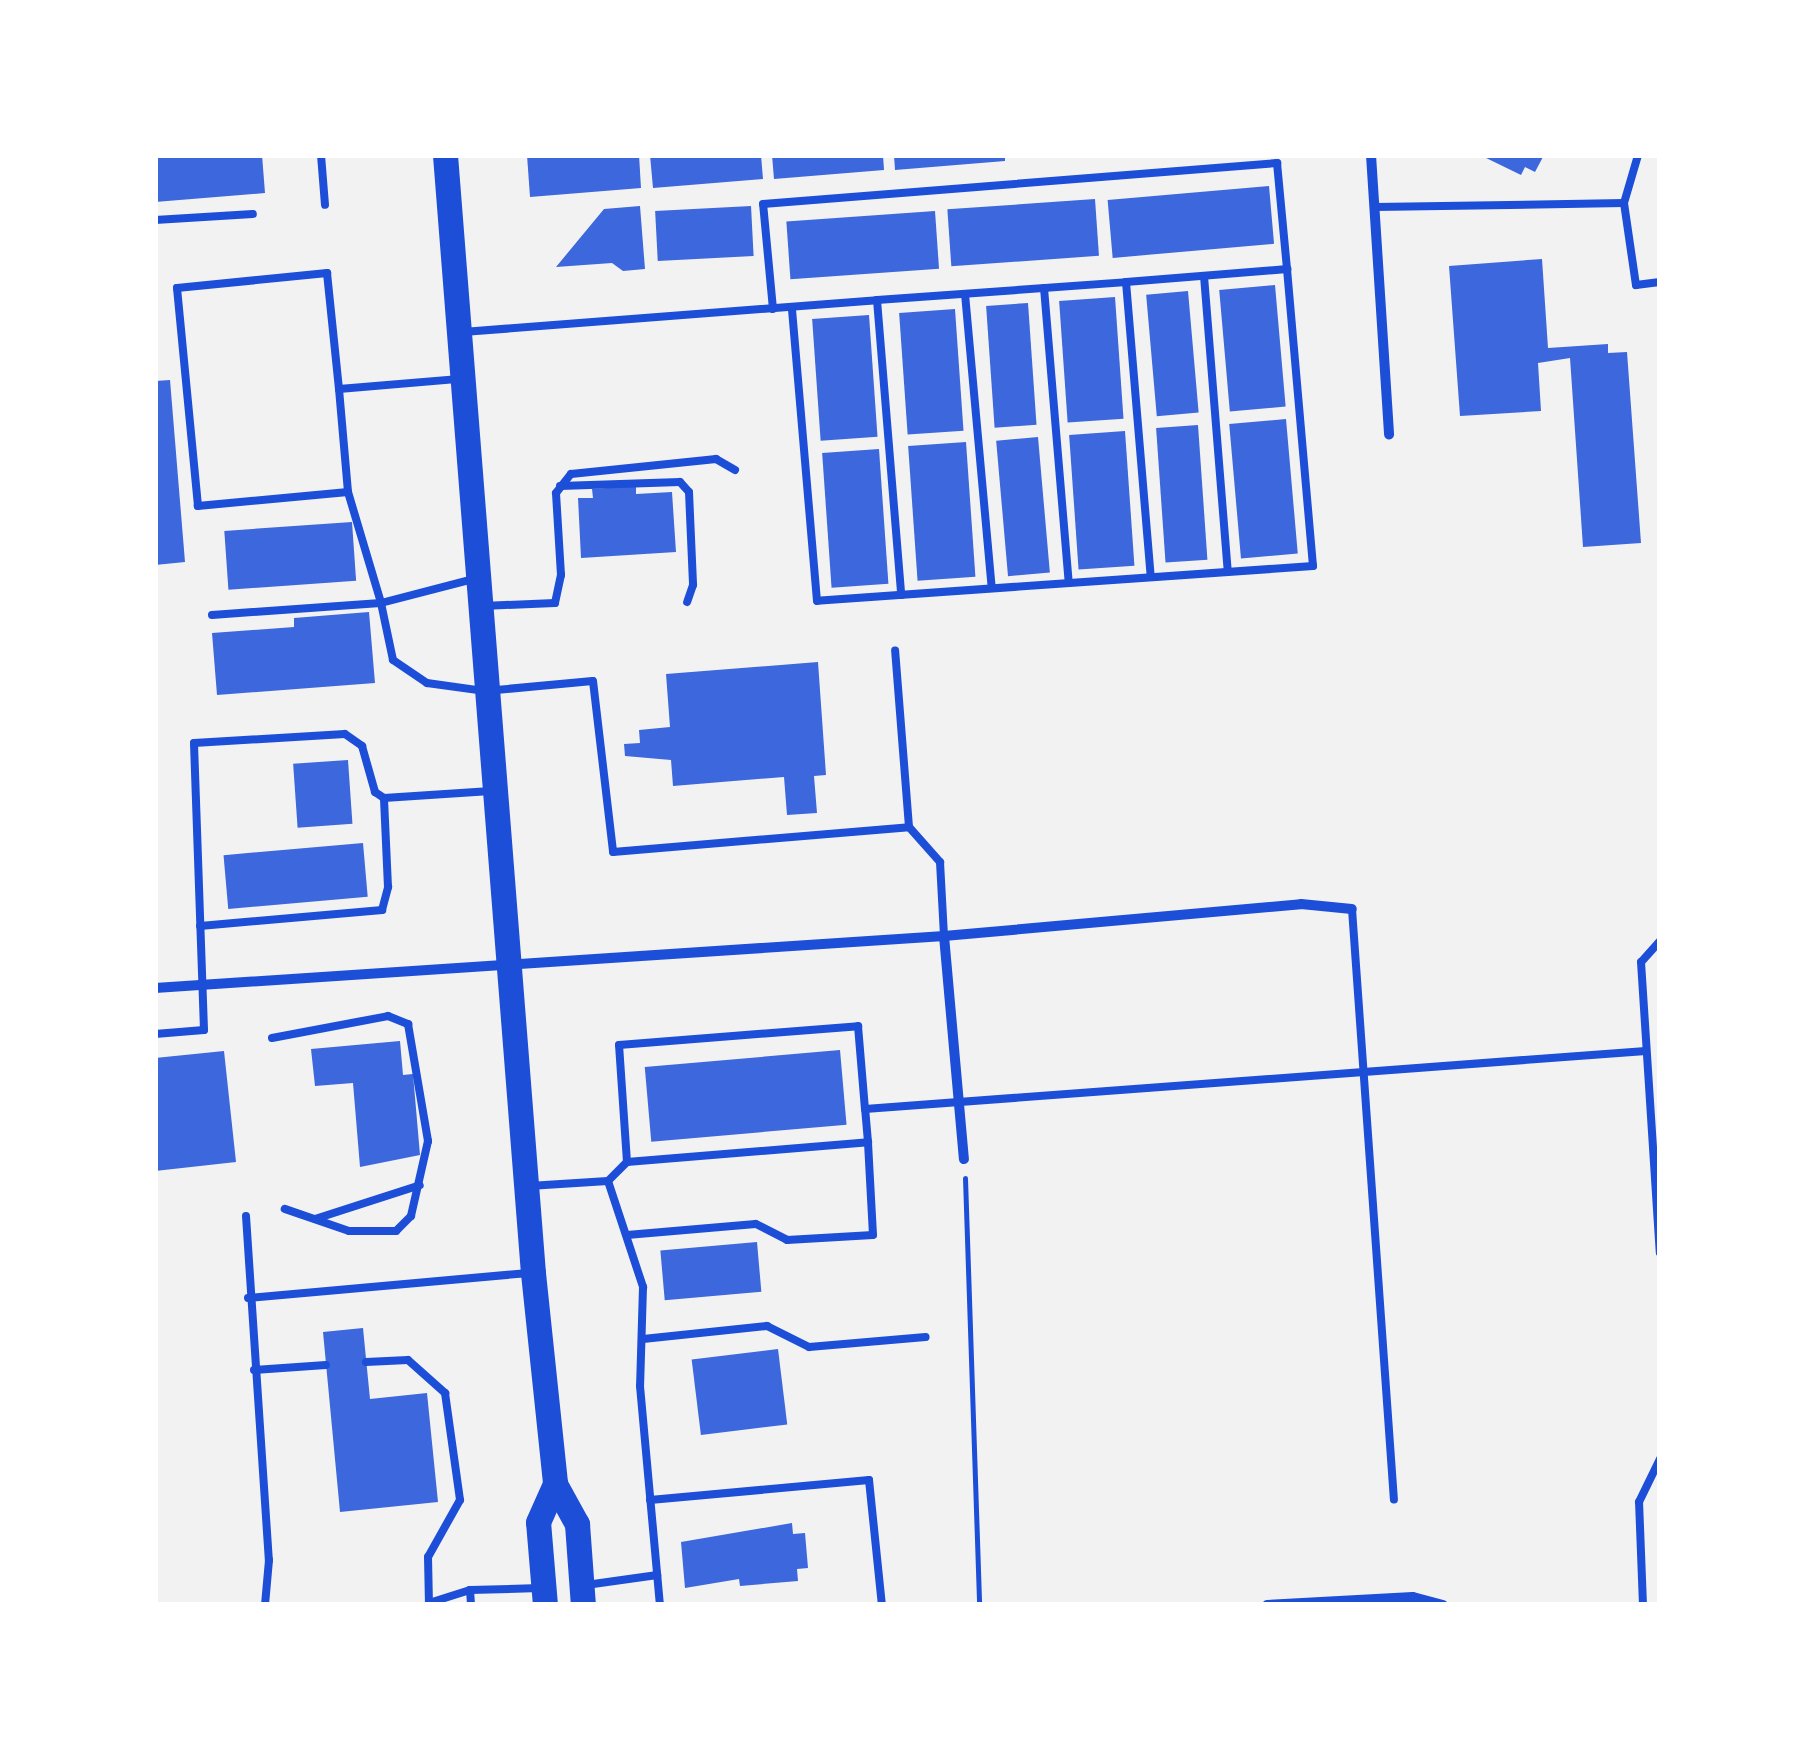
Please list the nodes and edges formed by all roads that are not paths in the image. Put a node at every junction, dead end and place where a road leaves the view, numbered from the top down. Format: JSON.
{"nodes":[{"id":1,"x":321,"y":155,"type":"edge"},
{"id":2,"x":1370,"y":155,"type":"edge"},
{"id":3,"x":1638,"y":155,"type":"edge"},
{"id":4,"x":450,"y":161,"type":"edge"},
{"id":5,"x":1624,"y":203,"type":"junction"},
{"id":6,"x":325,"y":205,"type":"dead end"},
{"id":7,"x":1375,"y":207,"type":"junction"},
{"id":8,"x":253,"y":214,"type":"dead end"},
{"id":9,"x":155,"y":220,"type":"edge"},
{"id":10,"x":1287,"y":270,"type":"junction"},
{"id":11,"x":1204,"y":276,"type":"junction"},
{"id":12,"x":1126,"y":282,"type":"junction"},
{"id":13,"x":1660,"y":282,"type":"edge"},
{"id":14,"x":1044,"y":288,"type":"junction"},
{"id":15,"x":965,"y":294,"type":"junction"},
{"id":16,"x":877,"y":300,"type":"junction"},
{"id":17,"x":792,"y":307,"type":"junction"},
{"id":18,"x":773,"y":308,"type":"junction"},
{"id":19,"x":458,"y":332,"type":"junction"},
{"id":20,"x":462,"y":379,"type":"junction"},
{"id":21,"x":339,"y":389,"type":"junction"},
{"id":22,"x":1389,"y":434,"type":"dead end"},
{"id":23,"x":735,"y":470,"type":"dead end"},
{"id":24,"x":560,"y":486,"type":"junction"},
{"id":25,"x":348,"y":492,"type":"junction"},
{"id":26,"x":1228,"y":572,"type":"junction"},
{"id":27,"x":1150,"y":577,"type":"junction"},
{"id":28,"x":477,"y":578,"type":"junction"},
{"id":29,"x":1069,"y":583,"type":"junction"},
{"id":30,"x":992,"y":588,"type":"junction"},
{"id":31,"x":901,"y":595,"type":"junction"},
{"id":32,"x":687,"y":602,"type":"dead end"},
{"id":33,"x":381,"y":604,"type":"junction"},
{"id":34,"x":478,"y":606,"type":"junction"},
{"id":35,"x":212,"y":615,"type":"dead end"},
{"id":36,"x":896,"y":651,"type":"dead end"},
{"id":37,"x":485,"y":690,"type":"junction"},
{"id":38,"x":492,"y":791,"type":"junction"},
{"id":39,"x":384,"y":798,"type":"junction"},
{"id":40,"x":909,"y":827,"type":"junction"},
{"id":41,"x":1352,"y":909,"type":"joint"},
{"id":42,"x":200,"y":926,"type":"junction"},
{"id":43,"x":944,"y":936,"type":"junction"},
{"id":44,"x":1660,"y":941,"type":"edge"},
{"id":45,"x":505,"y":963,"type":"junction"},
{"id":46,"x":200,"y":984,"type":"junction"},
{"id":47,"x":155,"y":988,"type":"edge"},
{"id":48,"x":155,"y":1034,"type":"edge"},
{"id":49,"x":272,"y":1038,"type":"dead end"},
{"id":50,"x":1646,"y":1051,"type":"junction"},
{"id":51,"x":1364,"y":1074,"type":"junction"},
{"id":52,"x":959,"y":1102,"type":"junction"},
{"id":53,"x":865,"y":1109,"type":"junction"},
{"id":54,"x":868,"y":1142,"type":"junction"},
{"id":55,"x":964,"y":1159,"type":"road end"},
{"id":56,"x":627,"y":1162,"type":"junction"},
{"id":57,"x":608,"y":1181,"type":"junction"},
{"id":58,"x":420,"y":1185,"type":"junction"},
{"id":59,"x":525,"y":1187,"type":"junction"},
{"id":60,"x":285,"y":1209,"type":"dead end"},
{"id":61,"x":246,"y":1216,"type":"dead end"},
{"id":62,"x":314,"y":1219,"type":"junction"},
{"id":63,"x":627,"y":1235,"type":"junction"},
{"id":64,"x":1660,"y":1252,"type":"edge"},
{"id":65,"x":533,"y":1273,"type":"junction"},
{"id":66,"x":248,"y":1298,"type":"junction"},
{"id":67,"x":926,"y":1337,"type":"dead end"},
{"id":68,"x":643,"y":1339,"type":"junction"},
{"id":69,"x":366,"y":1362,"type":"dead end"},
{"id":70,"x":326,"y":1365,"type":"dead end"},
{"id":71,"x":254,"y":1370,"type":"junction"},
{"id":72,"x":1660,"y":1459,"type":"edge"},
{"id":73,"x":555,"y":1484,"type":"junction"},
{"id":74,"x":650,"y":1500,"type":"junction"},
{"id":75,"x":1394,"y":1500,"type":"dead end"},
{"id":76,"x":657,"y":1575,"type":"junction"},
{"id":77,"x":470,"y":1590,"type":"junction"},
{"id":78,"x":582,"y":1595,"type":"edge"},
{"id":79,"x":544,"y":1596,"type":"edge"},
{"id":80,"x":265,"y":1605,"type":"edge"},
{"id":81,"x":471,"y":1605,"type":"edge"},
{"id":82,"x":660,"y":1605,"type":"edge"},
{"id":83,"x":882,"y":1605,"type":"edge"},
{"id":84,"x":1267,"y":1605,"type":"edge"},
{"id":85,"x":1444,"y":1605,"type":"edge"},
{"id":86,"x":1643,"y":1605,"type":"edge"}],
"edges":[{"from":1,"to":6,"type":"lane"},
{"from":2,"to":7,"type":"street"},
{"from":3,"to":5,"type":"lane"},
{"from":4,"to":19,"type":"main road"},
{"from":5,"to":7,"type":"lane"},
{"from":5,"to":13,"type":"lane"},
{"from":7,"to":22,"type":"street"},
{"from":8,"to":9,"type":"lane"},
{"from":10,"to":11,"type":"lane"},
{"from":10,"to":18,"type":"lane"},
{"from":10,"to":26,"type":"lane"},
{"from":11,"to":12,"type":"lane"},
{"from":11,"to":26,"type":"lane"},
{"from":12,"to":14,"type":"lane"},
{"from":12,"to":27,"type":"lane"},
{"from":14,"to":15,"type":"lane"},
{"from":14,"to":29,"type":"lane"},
{"from":15,"to":16,"type":"lane"},
{"from":15,"to":30,"type":"lane"},
{"from":16,"to":17,"type":"lane"},
{"from":16,"to":31,"type":"lane"},
{"from":17,"to":18,"type":"lane"},
{"from":17,"to":31,"type":"lane"},
{"from":18,"to":19,"type":"lane"},
{"from":19,"to":20,"type":"main road"},
{"from":20,"to":21,"type":"lane"},
{"from":20,"to":28,"type":"main road"},
{"from":21,"to":25,"type":"lane"},
{"from":21,"to":25,"type":"lane"},
{"from":23,"to":24,"type":"lane"},
{"from":24,"to":32,"type":"lane"},
{"from":24,"to":34,"type":"lane"},
{"from":25,"to":33,"type":"lane"},
{"from":26,"to":27,"type":"lane"},
{"from":27,"to":29,"type":"lane"},
{"from":28,"to":33,"type":"lane"},
{"from":28,"to":34,"type":"main road"},
{"from":29,"to":30,"type":"lane"},
{"from":30,"to":31,"type":"lane"},
{"from":33,"to":35,"type":"lane"},
{"from":33,"to":37,"type":"lane"},
{"from":34,"to":37,"type":"main road"},
{"from":36,"to":40,"type":"lane"},
{"from":37,"to":38,"type":"main road"},
{"from":37,"to":40,"type":"lane"},
{"from":38,"to":39,"type":"lane"},
{"from":38,"to":45,"type":"main road"},
{"from":39,"to":42,"type":"lane"},
{"from":39,"to":42,"type":"lane"},
{"from":40,"to":43,"type":"lane"},
{"from":41,"to":43,"type":"street"},
{"from":41,"to":51,"type":"lane"},
{"from":42,"to":46,"type":"lane"},
{"from":43,"to":45,"type":"street"},
{"from":43,"to":52,"type":"street"},
{"from":44,"to":50,"type":"lane"},
{"from":45,"to":46,"type":"street"},
{"from":45,"to":59,"type":"main road"},
{"from":46,"to":47,"type":"street"},
{"from":46,"to":48,"type":"lane"},
{"from":49,"to":58,"type":"lane"},
{"from":50,"to":51,"type":"lane"},
{"from":50,"to":64,"type":"lane"},
{"from":51,"to":52,"type":"lane"},
{"from":51,"to":75,"type":"lane"},
{"from":52,"to":53,"type":"lane"},
{"from":52,"to":55,"type":"street"},
{"from":53,"to":54,"type":"lane"},
{"from":53,"to":56,"type":"lane"},
{"from":54,"to":56,"type":"lane"},
{"from":54,"to":63,"type":"lane"},
{"from":56,"to":57,"type":"lane"},
{"from":57,"to":59,"type":"lane"},
{"from":57,"to":63,"type":"lane"},
{"from":58,"to":62,"type":"lane"},
{"from":58,"to":62,"type":"lane"},
{"from":59,"to":65,"type":"main road"},
{"from":60,"to":62,"type":"lane"},
{"from":61,"to":66,"type":"lane"},
{"from":63,"to":68,"type":"lane"},
{"from":65,"to":66,"type":"lane"},
{"from":65,"to":73,"type":"main road"},
{"from":66,"to":71,"type":"lane"},
{"from":67,"to":68,"type":"lane"},
{"from":68,"to":74,"type":"lane"},
{"from":69,"to":77,"type":"lane"},
{"from":70,"to":71,"type":"lane"},
{"from":71,"to":80,"type":"lane"},
{"from":72,"to":86,"type":"lane"},
{"from":73,"to":78,"type":"main road"},
{"from":73,"to":79,"type":"main road"},
{"from":74,"to":76,"type":"lane"},
{"from":74,"to":83,"type":"lane"},
{"from":76,"to":78,"type":"lane"},
{"from":76,"to":82,"type":"lane"},
{"from":77,"to":79,"type":"lane"},
{"from":77,"to":81,"type":"lane"},
{"from":84,"to":85,"type":"street"}]}
